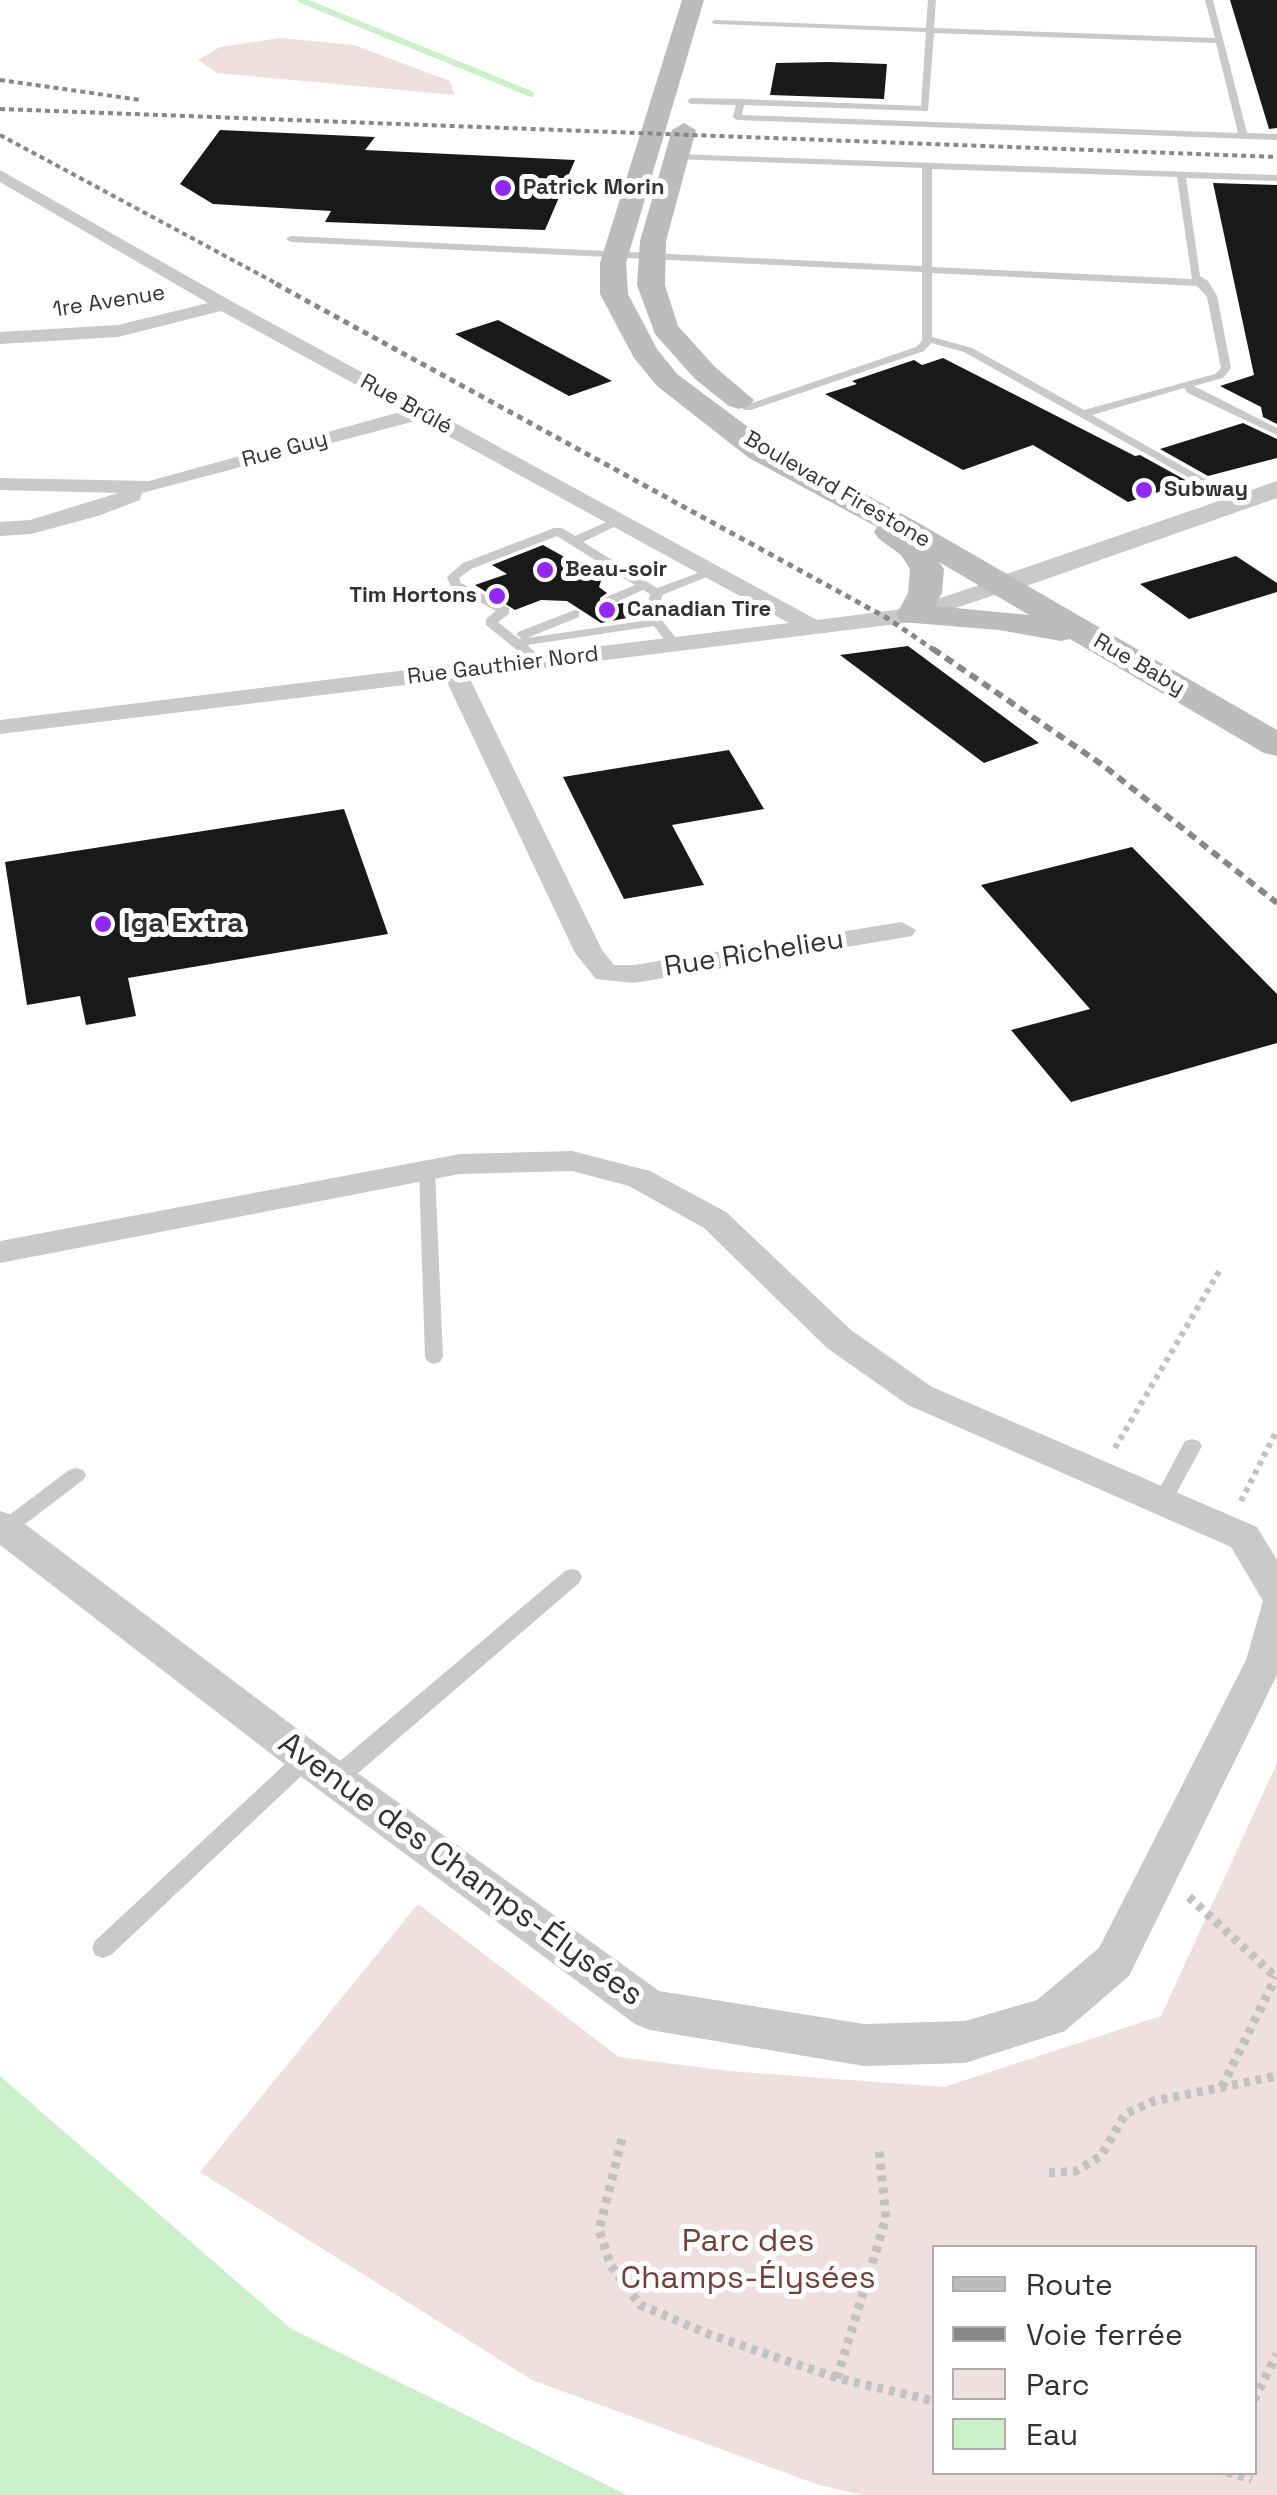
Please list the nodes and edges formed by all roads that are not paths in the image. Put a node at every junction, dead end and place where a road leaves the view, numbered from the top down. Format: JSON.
{"nodes":[{"id":1,"x":693,"y":0,"type":"edge"},
{"id":2,"x":932,"y":0,"type":"edge"},
{"id":3,"x":1209,"y":0,"type":"edge"},
{"id":4,"x":717,"y":11,"type":"edge"},
{"id":5,"x":929,"y":30,"type":"junction"},
{"id":6,"x":1220,"y":41,"type":"junction"},
{"id":7,"x":691,"y":101,"type":"junction"},
{"id":8,"x":741,"y":102,"type":"junction"},
{"id":9,"x":926,"y":110,"type":"junction"},
{"id":10,"x":925,"y":124,"type":"junction"},
{"id":11,"x":1243,"y":136,"type":"junction"},
{"id":12,"x":1277,"y":137,"type":"edge"},
{"id":13,"x":676,"y":157,"type":"junction"},
{"id":14,"x":927,"y":166,"type":"junction"},
{"id":15,"x":0,"y":175,"type":"edge"},
{"id":16,"x":1181,"y":175,"type":"junction"},
{"id":17,"x":1277,"y":178,"type":"edge"},
{"id":18,"x":23,"y":186,"type":"junction"},
{"id":19,"x":0,"y":190,"type":"edge"},
{"id":20,"x":291,"y":239,"type":"dead end"},
{"id":21,"x":616,"y":255,"type":"junction"},
{"id":22,"x":653,"y":257,"type":"junction"},
{"id":23,"x":926,"y":270,"type":"junction"},
{"id":24,"x":1204,"y":284,"type":"junction"},
{"id":25,"x":224,"y":305,"type":"junction"},
{"id":26,"x":0,"y":338,"type":"edge"},
{"id":27,"x":927,"y":338,"type":"junction"},
{"id":28,"x":1188,"y":384,"type":"junction"},
{"id":29,"x":747,"y":408,"type":"junction"},
{"id":30,"x":421,"y":413,"type":"junction"},
{"id":31,"x":1083,"y":414,"type":"junction"},
{"id":32,"x":1277,"y":432,"type":"edge"},
{"id":33,"x":0,"y":484,"type":"edge"},
{"id":34,"x":822,"y":484,"type":"junction"},
{"id":35,"x":150,"y":488,"type":"junction"},
{"id":36,"x":1277,"y":489,"type":"edge"},
{"id":37,"x":1240,"y":502,"type":"junction"},
{"id":38,"x":620,"y":521,"type":"junction"},
{"id":39,"x":0,"y":530,"type":"edge"},
{"id":40,"x":574,"y":541,"type":"junction"},
{"id":41,"x":713,"y":572,"type":"junction"},
{"id":42,"x":1018,"y":579,"type":"junction"},
{"id":43,"x":651,"y":589,"type":"junction"},
{"id":44,"x":608,"y":600,"type":"dead end"},
{"id":45,"x":575,"y":614,"type":"dead end"},
{"id":46,"x":913,"y":615,"type":"junction"},
{"id":47,"x":658,"y":622,"type":"junction"},
{"id":48,"x":815,"y":628,"type":"junction"},
{"id":49,"x":516,"y":641,"type":"junction"},
{"id":50,"x":1100,"y":643,"type":"junction"},
{"id":51,"x":676,"y":646,"type":"junction"},
{"id":52,"x":539,"y":661,"type":"junction"},
{"id":53,"x":454,"y":671,"type":"junction"},
{"id":54,"x":1277,"y":714,"type":"edge"},
{"id":55,"x":0,"y":728,"type":"edge"},
{"id":56,"x":1277,"y":745,"type":"edge"},
{"id":57,"x":902,"y":930,"type":"dead end"},
{"id":58,"x":427,"y":1170,"type":"junction"},
{"id":59,"x":0,"y":1252,"type":"edge"},
{"id":60,"x":434,"y":1357,"type":"dead end"},
{"id":61,"x":1192,"y":1446,"type":"dead end"},
{"id":62,"x":76,"y":1475,"type":"dead end"},
{"id":63,"x":1162,"y":1502,"type":"junction"},
{"id":64,"x":2,"y":1527,"type":"edge"},
{"id":65,"x":572,"y":1577,"type":"dead end"},
{"id":66,"x":1277,"y":1592,"type":"edge"},
{"id":67,"x":1277,"y":1610,"type":"edge"},
{"id":68,"x":321,"y":1769,"type":"junction"},
{"id":69,"x":104,"y":1948,"type":"dead end"}],
"edges":[{"from":1,"to":21,"type":"main road","name":"Boulevard Firestone"},
{"from":2,"to":5,"type":"lane"},
{"from":3,"to":6,"type":"lane"},
{"from":4,"to":5,"type":"lane"},
{"from":4,"to":7,"type":"main road","name":"Boulevard Firestone"},
{"from":5,"to":6,"type":"lane"},
{"from":5,"to":9,"type":"lane"},
{"from":6,"to":11,"type":"lane"},
{"from":7,"to":8,"type":"lane"},
{"from":7,"to":13,"type":"main road","name":"Boulevard Firestone"},
{"from":8,"to":9,"type":"lane"},
{"from":8,"to":10,"type":"lane"},
{"from":9,"to":10,"type":"lane"},
{"from":10,"to":11,"type":"lane"},
{"from":11,"to":12,"type":"lane"},
{"from":13,"to":14,"type":"lane"},
{"from":13,"to":22,"type":"main road","name":"Boulevard Firestone"},
{"from":14,"to":16,"type":"lane"},
{"from":14,"to":23,"type":"lane"},
{"from":15,"to":18,"type":"street","name":"Rue Brûlé"},
{"from":16,"to":17,"type":"lane"},
{"from":16,"to":24,"type":"lane"},
{"from":18,"to":19,"type":"street"},
{"from":18,"to":25,"type":"street","name":"Rue Brûlé"},
{"from":20,"to":21,"type":"lane"},
{"from":21,"to":22,"type":"lane"},
{"from":21,"to":34,"type":"main road","name":"Boulevard Firestone"},
{"from":22,"to":23,"type":"lane"},
{"from":22,"to":29,"type":"main road","name":"Boulevard Firestone"},
{"from":23,"to":24,"type":"lane"},
{"from":23,"to":27,"type":"lane"},
{"from":24,"to":28,"type":"lane"},
{"from":25,"to":26,"type":"street","name":"1re Avenue"},
{"from":25,"to":30,"type":"street","name":"Rue Brûlé"},
{"from":27,"to":29,"type":"lane"},
{"from":27,"to":31,"type":"lane"},
{"from":28,"to":31,"type":"lane"},
{"from":28,"to":32,"type":"lane"},
{"from":29,"to":42,"type":"main road","name":"Boulevard Firestone"},
{"from":30,"to":35,"type":"street","name":"Rue Guy"},
{"from":30,"to":38,"type":"street","name":"Rue Brûlé"},
{"from":31,"to":37,"type":"lane"},
{"from":33,"to":35,"type":"street","name":"Rue Guy"},
{"from":34,"to":42,"type":"main road","name":"Boulevard Firestone"},
{"from":34,"to":46,"type":"main road"},
{"from":35,"to":39,"type":"street","name":"Rue Guy"},
{"from":36,"to":37,"type":"street"},
{"from":37,"to":42,"type":"street"},
{"from":38,"to":40,"type":"lane"},
{"from":38,"to":41,"type":"street","name":"Rue Brûlé"},
{"from":40,"to":43,"type":"lane"},
{"from":40,"to":49,"type":"lane"},
{"from":41,"to":43,"type":"lane"},
{"from":41,"to":48,"type":"street","name":"Rue Brûlé"},
{"from":42,"to":46,"type":"street","name":"Rue Gauthier Nord"},
{"from":42,"to":50,"type":"main road","name":"Rue Baby"},
{"from":42,"to":54,"type":"main road","name":"Rue Baby"},
{"from":43,"to":44,"type":"lane"},
{"from":43,"to":47,"type":"lane"},
{"from":45,"to":49,"type":"lane"},
{"from":46,"to":48,"type":"street","name":"Rue Gauthier Nord"},
{"from":46,"to":50,"type":"main road"},
{"from":47,"to":49,"type":"lane"},
{"from":47,"to":51,"type":"lane"},
{"from":48,"to":51,"type":"street","name":"Rue Gauthier Nord"},
{"from":49,"to":52,"type":"lane"},
{"from":50,"to":56,"type":"main road","name":"Rue Baby"},
{"from":51,"to":52,"type":"street","name":"Rue Gauthier Nord"},
{"from":52,"to":53,"type":"street","name":"Rue Gauthier Nord"},
{"from":53,"to":55,"type":"street","name":"Rue Gauthier Nord"},
{"from":53,"to":57,"type":"street","name":"Rue Richelieu"},
{"from":58,"to":59,"type":"street"},
{"from":58,"to":60,"type":"lane"},
{"from":58,"to":63,"type":"street"},
{"from":61,"to":63,"type":"lane"},
{"from":62,"to":64,"type":"lane"},
{"from":63,"to":66,"type":"street"},
{"from":64,"to":68,"type":"street","name":"Avenue des Champs-Élysées"},
{"from":65,"to":68,"type":"lane"},
{"from":67,"to":68,"type":"street","name":"Avenue des Champs-Élysées"},
{"from":68,"to":69,"type":"lane"}]}
